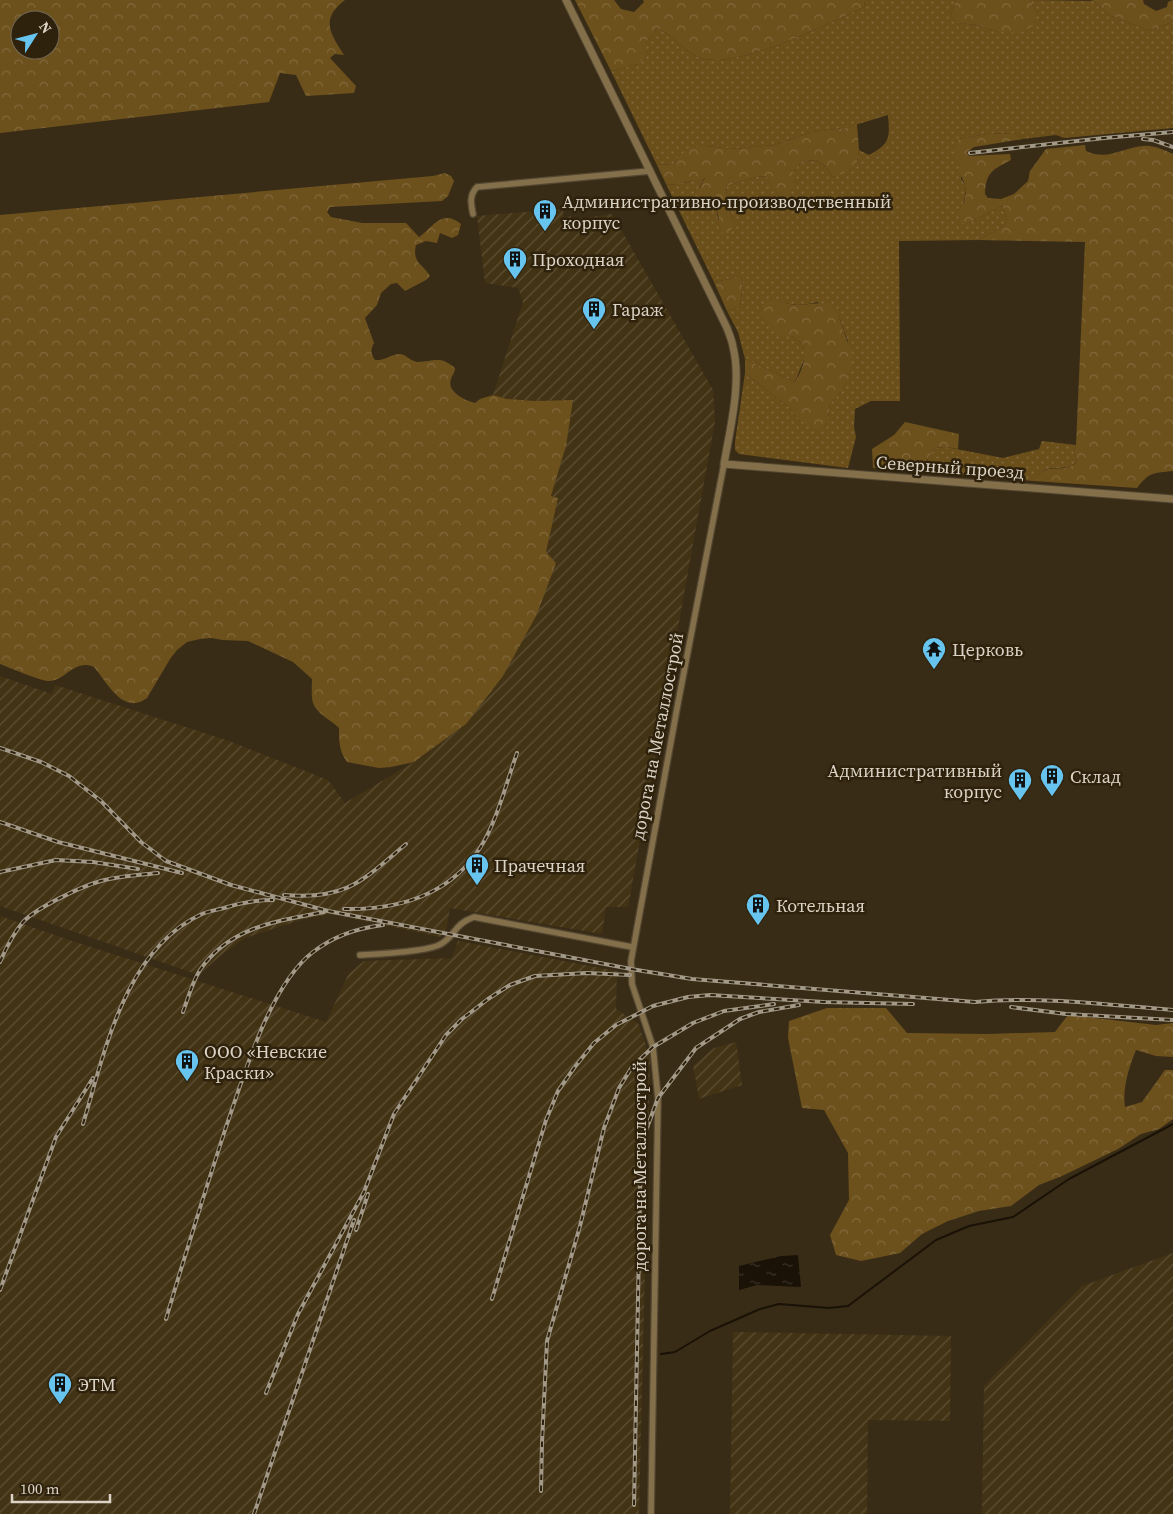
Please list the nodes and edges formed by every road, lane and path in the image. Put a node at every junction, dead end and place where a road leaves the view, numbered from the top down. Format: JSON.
{"nodes":[{"id":1,"x":566,"y":0,"type":"edge"},
{"id":2,"x":650,"y":171,"type":"junction"},
{"id":3,"x":473,"y":214,"type":"dead end"},
{"id":4,"x":724,"y":464,"type":"junction"},
{"id":5,"x":1173,"y":500,"type":"edge"},
{"id":6,"x":632,"y":947,"type":"junction"},
{"id":7,"x":360,"y":956,"type":"dead end"},
{"id":8,"x":651,"y":1514,"type":"edge"}],
"edges":[{"from":1,"to":2,"type":"street","name":"дорога на Металлострой"},
{"from":2,"to":3,"type":"street"},
{"from":2,"to":4,"type":"street","name":"дорога на Металлострой"},
{"from":4,"to":5,"type":"street","name":"Северный проезд"},
{"from":4,"to":6,"type":"street","name":"дорога на Металлострой"},
{"from":6,"to":7,"type":"street"},
{"from":6,"to":8,"type":"street","name":"дорога на Металлострой"}]}
